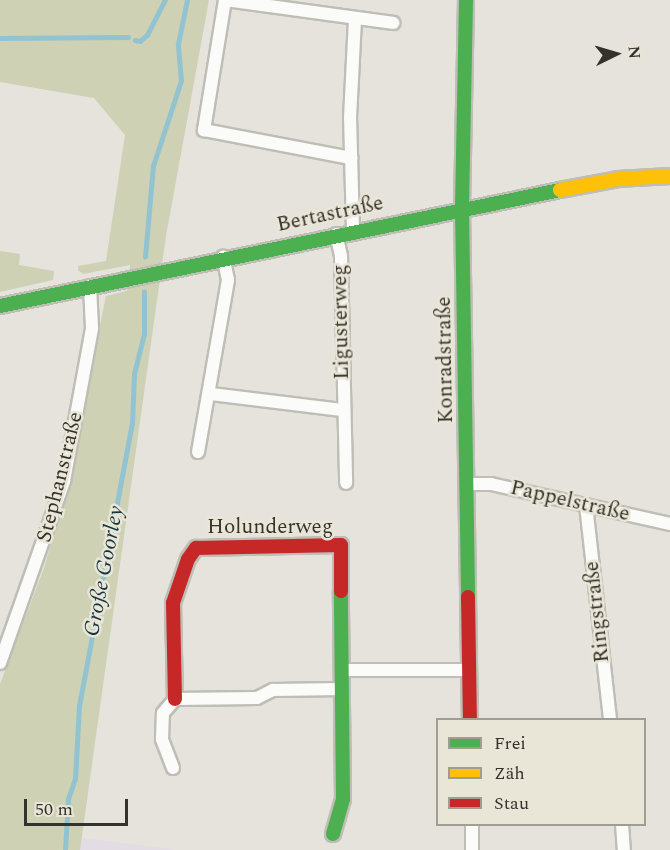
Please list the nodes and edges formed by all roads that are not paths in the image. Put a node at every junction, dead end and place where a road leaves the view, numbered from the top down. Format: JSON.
{"nodes":[{"id":1,"x":225,"y":0,"type":"edge"},
{"id":2,"x":466,"y":0,"type":"edge"},
{"id":3,"x":355,"y":19,"type":"junction"},
{"id":4,"x":393,"y":23,"type":"dead end"},
{"id":5,"x":351,"y":158,"type":"junction"},
{"id":6,"x":670,"y":176,"type":"edge"},
{"id":7,"x":462,"y":208,"type":"junction"},
{"id":8,"x":352,"y":230,"type":"junction"},
{"id":9,"x":336,"y":234,"type":"junction"},
{"id":10,"x":223,"y":257,"type":"junction"},
{"id":11,"x":90,"y":286,"type":"junction"},
{"id":12,"x":0,"y":306,"type":"edge"},
{"id":13,"x":211,"y":394,"type":"junction"},
{"id":14,"x":342,"y":410,"type":"junction"},
{"id":15,"x":198,"y":452,"type":"dead end"},
{"id":16,"x":346,"y":483,"type":"dead end"},
{"id":17,"x":469,"y":484,"type":"junction"},
{"id":18,"x":586,"y":505,"type":"junction"},
{"id":19,"x":670,"y":524,"type":"edge"},
{"id":20,"x":0,"y":663,"type":"edge"},
{"id":21,"x":341,"y":670,"type":"junction"},
{"id":22,"x":469,"y":670,"type":"junction"},
{"id":23,"x":342,"y":689,"type":"junction"},
{"id":24,"x":176,"y":699,"type":"junction"},
{"id":25,"x":470,"y":718,"type":"edge"},
{"id":26,"x":610,"y":718,"type":"edge"},
{"id":27,"x":173,"y":768,"type":"dead end"},
{"id":28,"x":472,"y":826,"type":"edge"},
{"id":29,"x":622,"y":826,"type":"edge"},
{"id":30,"x":333,"y":834,"type":"dead end"},
{"id":31,"x":472,"y":850,"type":"edge"},
{"id":32,"x":624,"y":850,"type":"edge"}],
"edges":[{"from":1,"to":3,"type":"street"},
{"from":1,"to":5,"type":"street"},
{"from":2,"to":7,"type":"street","name":"Konradstraße"},
{"from":3,"to":4,"type":"street"},
{"from":3,"to":5,"type":"street"},
{"from":5,"to":8,"type":"street"},
{"from":6,"to":7,"type":"street","name":"Bertastraße"},
{"from":7,"to":8,"type":"street","name":"Bertastraße"},
{"from":7,"to":17,"type":"street","name":"Konradstraße"},
{"from":8,"to":9,"type":"street","name":"Bertastraße"},
{"from":9,"to":10,"type":"street","name":"Bertastraße"},
{"from":9,"to":14,"type":"street","name":"Ligusterweg"},
{"from":10,"to":11,"type":"street","name":"Bertastraße"},
{"from":10,"to":13,"type":"street"},
{"from":11,"to":12,"type":"street","name":"Bertastraße"},
{"from":11,"to":20,"type":"street","name":"Stephanstraße"},
{"from":13,"to":14,"type":"street","name":"Ligusterweg"},
{"from":13,"to":15,"type":"street"},
{"from":14,"to":16,"type":"street","name":"Ligusterweg"},
{"from":17,"to":18,"type":"street","name":"Pappelstraße"},
{"from":17,"to":22,"type":"street","name":"Konradstraße"},
{"from":18,"to":19,"type":"street","name":"Pappelstraße"},
{"from":18,"to":26,"type":"street","name":"Ringstraße"},
{"from":21,"to":22,"type":"street"},
{"from":21,"to":23,"type":"street","name":"Holunderweg"},
{"from":21,"to":24,"type":"street","name":"Holunderweg"},
{"from":22,"to":25,"type":"street","name":"Konradstraße"},
{"from":23,"to":24,"type":"street"},
{"from":23,"to":30,"type":"street","name":"Holunderweg"},
{"from":24,"to":27,"type":"street"},
{"from":28,"to":31,"type":"street"},
{"from":29,"to":32,"type":"street"}]}
